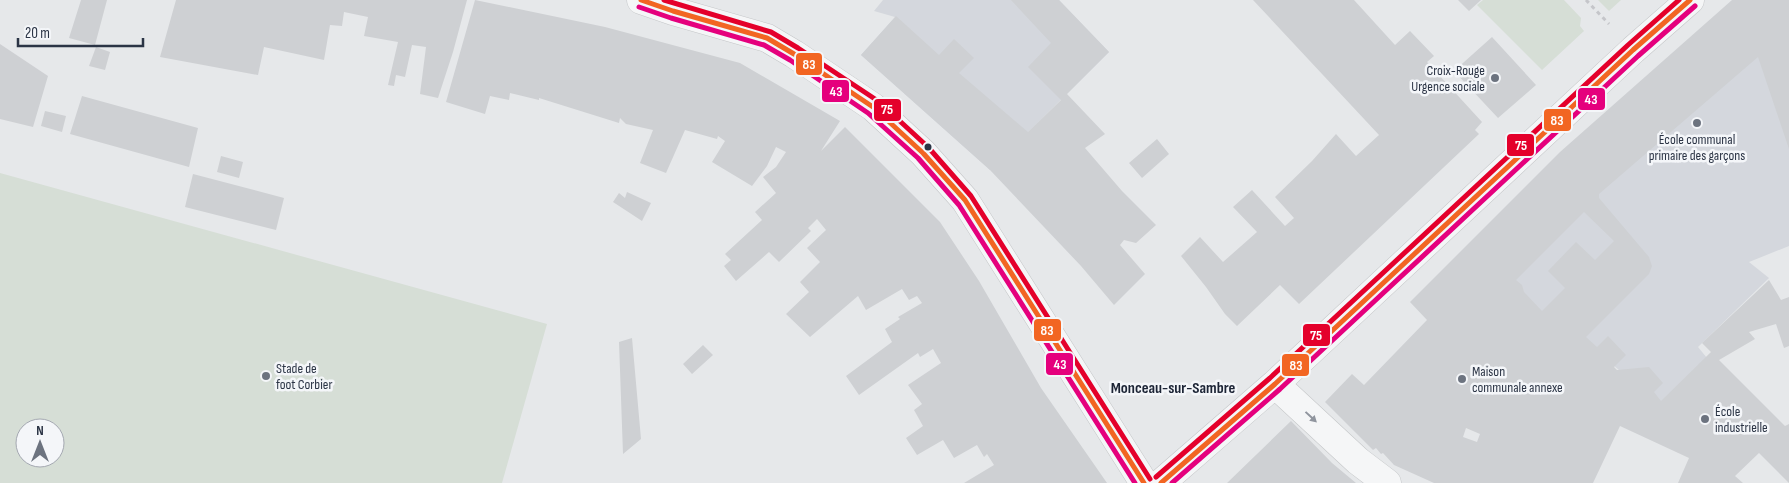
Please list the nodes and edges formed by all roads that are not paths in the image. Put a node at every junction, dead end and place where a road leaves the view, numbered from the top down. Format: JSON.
{"nodes":[{"id":1,"x":641,"y":0,"type":"edge"},
{"id":2,"x":1690,"y":0,"type":"edge"},
{"id":3,"x":1275,"y":384,"type":"junction"},
{"id":4,"x":1144,"y":483,"type":"edge"},
{"id":5,"x":1161,"y":483,"type":"edge"},
{"id":6,"x":1387,"y":483,"type":"edge"}],
"edges":[{"from":1,"to":4,"type":"street"},
{"from":2,"to":3,"type":"street"},
{"from":3,"to":5,"type":"street"},
{"from":3,"to":6,"type":"street","one_way":true}]}
